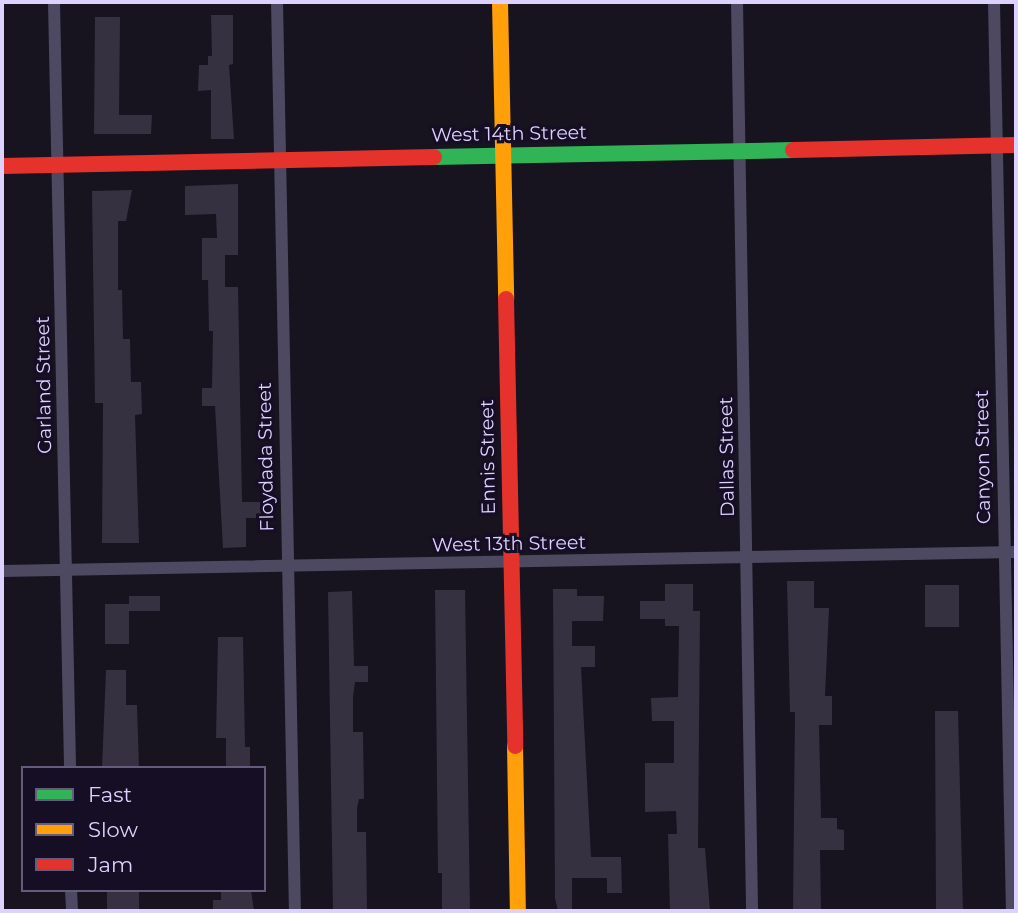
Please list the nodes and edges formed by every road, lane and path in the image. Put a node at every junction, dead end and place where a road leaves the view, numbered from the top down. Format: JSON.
{"nodes":[{"id":1,"x":54,"y":2,"type":"edge"},
{"id":2,"x":276,"y":2,"type":"edge"},
{"id":3,"x":500,"y":2,"type":"edge"},
{"id":4,"x":737,"y":2,"type":"edge"},
{"id":5,"x":994,"y":2,"type":"edge"},
{"id":6,"x":998,"y":145,"type":"junction"},
{"id":7,"x":1016,"y":145,"type":"edge"},
{"id":8,"x":740,"y":152,"type":"junction"},
{"id":9,"x":502,"y":155,"type":"junction"},
{"id":10,"x":280,"y":160,"type":"junction"},
{"id":11,"x":2,"y":166,"type":"edge"},
{"id":12,"x":58,"y":166,"type":"junction"},
{"id":13,"x":1010,"y":552,"type":"edge"},
{"id":14,"x":748,"y":557,"type":"junction"},
{"id":15,"x":512,"y":564,"type":"junction"},
{"id":16,"x":287,"y":567,"type":"junction"},
{"id":17,"x":68,"y":570,"type":"junction"},
{"id":18,"x":2,"y":571,"type":"edge"},
{"id":19,"x":70,"y":766,"type":"edge"},
{"id":20,"x":72,"y":892,"type":"edge"},
{"id":21,"x":72,"y":911,"type":"edge"},
{"id":22,"x":295,"y":911,"type":"edge"},
{"id":23,"x":518,"y":911,"type":"edge"},
{"id":24,"x":752,"y":911,"type":"edge"},
{"id":25,"x":1012,"y":911,"type":"edge"}],
"edges":[{"from":1,"to":12,"type":"street","name":"Garland Street"},
{"from":2,"to":10,"type":"street","name":"Floydada Street"},
{"from":3,"to":9,"type":"street","name":"Ennis Street"},
{"from":4,"to":8,"type":"street","name":"Dallas Street"},
{"from":5,"to":6,"type":"street","name":"Canyon Street"},
{"from":6,"to":7,"type":"street","name":"West 14th Street"},
{"from":6,"to":8,"type":"street","name":"West 14th Street"},
{"from":6,"to":13,"type":"street","name":"Canyon Street"},
{"from":8,"to":9,"type":"street","name":"West 14th Street"},
{"from":8,"to":14,"type":"street","name":"Dallas Street"},
{"from":9,"to":10,"type":"street","name":"West 14th Street"},
{"from":9,"to":15,"type":"street","name":"Ennis Street"},
{"from":10,"to":12,"type":"street","name":"West 14th Street"},
{"from":10,"to":16,"type":"street","name":"Floydada Street"},
{"from":11,"to":12,"type":"street","name":"West 14th Street"},
{"from":12,"to":17,"type":"street","name":"Garland Street"},
{"from":13,"to":14,"type":"street","name":"West 13th Street"},
{"from":13,"to":25,"type":"street","name":"Canyon Street"},
{"from":14,"to":15,"type":"street","name":"West 13th Street"},
{"from":14,"to":24,"type":"street","name":"Dallas Street"},
{"from":15,"to":16,"type":"street","name":"West 13th Street"},
{"from":15,"to":23,"type":"street","name":"Ennis Street"},
{"from":16,"to":17,"type":"street","name":"West 13th Street"},
{"from":16,"to":22,"type":"street","name":"Floydada Street"},
{"from":17,"to":18,"type":"street","name":"West 13th Street"},
{"from":17,"to":19,"type":"street","name":"Garland Street"},
{"from":20,"to":21,"type":"street"}]}
